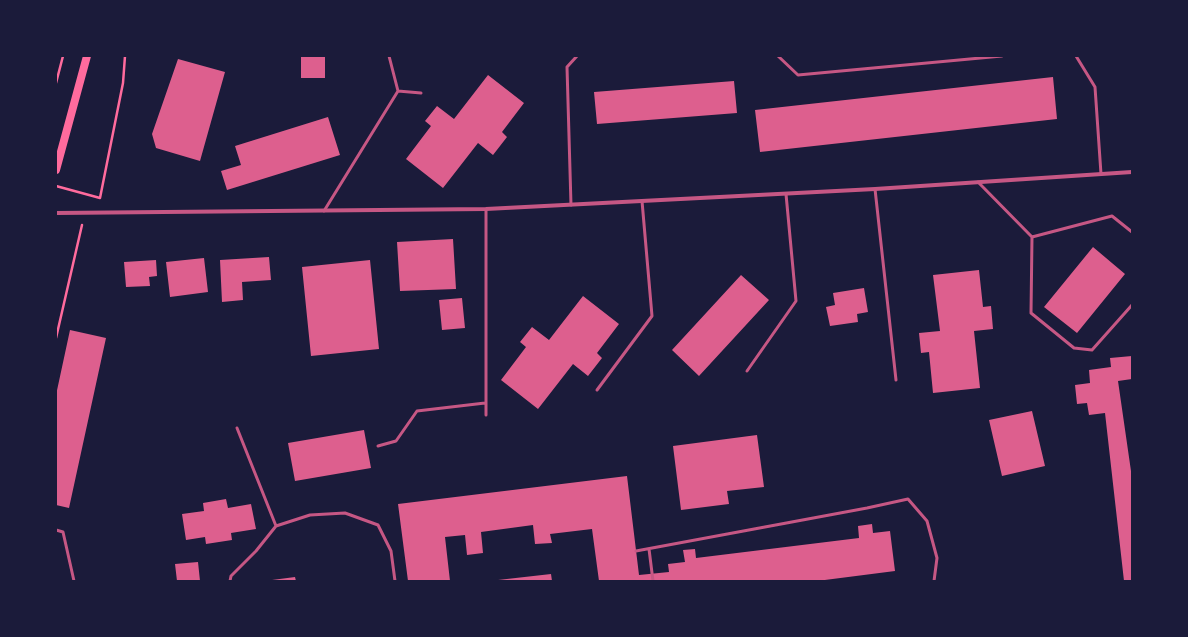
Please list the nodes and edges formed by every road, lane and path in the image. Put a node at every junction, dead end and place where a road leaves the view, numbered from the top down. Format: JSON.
{"nodes":[{"id":1,"x":63,"y":56,"type":"edge"},
{"id":2,"x":87,"y":56,"type":"edge"},
{"id":3,"x":125,"y":56,"type":"edge"},
{"id":4,"x":389,"y":56,"type":"edge"},
{"id":5,"x":576,"y":56,"type":"edge"},
{"id":6,"x":778,"y":56,"type":"edge"},
{"id":7,"x":1002,"y":56,"type":"edge"},
{"id":8,"x":1076,"y":56,"type":"edge"},
{"id":9,"x":56,"y":83,"type":"edge"},
{"id":10,"x":398,"y":91,"type":"junction"},
{"id":11,"x":421,"y":93,"type":"dead end"},
{"id":12,"x":56,"y":170,"type":"edge"},
{"id":13,"x":1132,"y":172,"type":"edge"},
{"id":14,"x":1101,"y":174,"type":"junction"},
{"id":15,"x":978,"y":182,"type":"junction"},
{"id":16,"x":56,"y":186,"type":"edge"},
{"id":17,"x":875,"y":189,"type":"junction"},
{"id":18,"x":786,"y":194,"type":"junction"},
{"id":19,"x":89,"y":195,"type":"junction"},
{"id":20,"x":642,"y":202,"type":"junction"},
{"id":21,"x":571,"y":205,"type":"junction"},
{"id":22,"x":486,"y":209,"type":"junction"},
{"id":23,"x":324,"y":211,"type":"junction"},
{"id":24,"x":56,"y":213,"type":"edge"},
{"id":25,"x":84,"y":213,"type":"junction"},
{"id":26,"x":1132,"y":232,"type":"edge"},
{"id":27,"x":1032,"y":237,"type":"junction"},
{"id":28,"x":1132,"y":305,"type":"edge"},
{"id":29,"x":56,"y":338,"type":"edge"},
{"id":30,"x":747,"y":371,"type":"dead end"},
{"id":31,"x":896,"y":380,"type":"dead end"},
{"id":32,"x":597,"y":390,"type":"dead end"},
{"id":33,"x":485,"y":403,"type":"junction"},
{"id":34,"x":486,"y":415,"type":"dead end"},
{"id":35,"x":237,"y":428,"type":"dead end"},
{"id":36,"x":378,"y":446,"type":"dead end"},
{"id":37,"x":276,"y":526,"type":"junction"},
{"id":38,"x":56,"y":530,"type":"edge"},
{"id":39,"x":649,"y":549,"type":"junction"},
{"id":40,"x":636,"y":551,"type":"dead end"},
{"id":41,"x":74,"y":581,"type":"edge"},
{"id":42,"x":230,"y":581,"type":"edge"},
{"id":43,"x":395,"y":581,"type":"edge"},
{"id":44,"x":653,"y":581,"type":"edge"},
{"id":45,"x":934,"y":581,"type":"edge"}],
"edges":[{"from":1,"to":9,"type":"path"},
{"from":2,"to":12,"type":"main road"},
{"from":3,"to":19,"type":"path"},
{"from":4,"to":10,"type":"lane"},
{"from":5,"to":21,"type":"lane"},
{"from":6,"to":7,"type":"lane"},
{"from":8,"to":14,"type":"lane"},
{"from":10,"to":11,"type":"lane"},
{"from":10,"to":23,"type":"lane"},
{"from":13,"to":14,"type":"street"},
{"from":14,"to":15,"type":"street"},
{"from":15,"to":17,"type":"street"},
{"from":15,"to":27,"type":"lane"},
{"from":16,"to":19,"type":"path"},
{"from":17,"to":18,"type":"street"},
{"from":17,"to":31,"type":"lane"},
{"from":18,"to":20,"type":"street"},
{"from":18,"to":30,"type":"lane"},
{"from":19,"to":25,"type":"path"},
{"from":20,"to":21,"type":"street"},
{"from":20,"to":32,"type":"lane"},
{"from":21,"to":22,"type":"street"},
{"from":22,"to":23,"type":"street"},
{"from":22,"to":33,"type":"lane"},
{"from":23,"to":25,"type":"street"},
{"from":24,"to":25,"type":"street"},
{"from":25,"to":29,"type":"path"},
{"from":26,"to":27,"type":"lane"},
{"from":27,"to":28,"type":"lane"},
{"from":33,"to":34,"type":"lane"},
{"from":33,"to":36,"type":"lane"},
{"from":35,"to":37,"type":"lane"},
{"from":37,"to":42,"type":"lane"},
{"from":37,"to":43,"type":"lane"},
{"from":38,"to":41,"type":"lane"},
{"from":39,"to":40,"type":"lane"},
{"from":39,"to":44,"type":"lane"},
{"from":39,"to":45,"type":"lane"}]}
